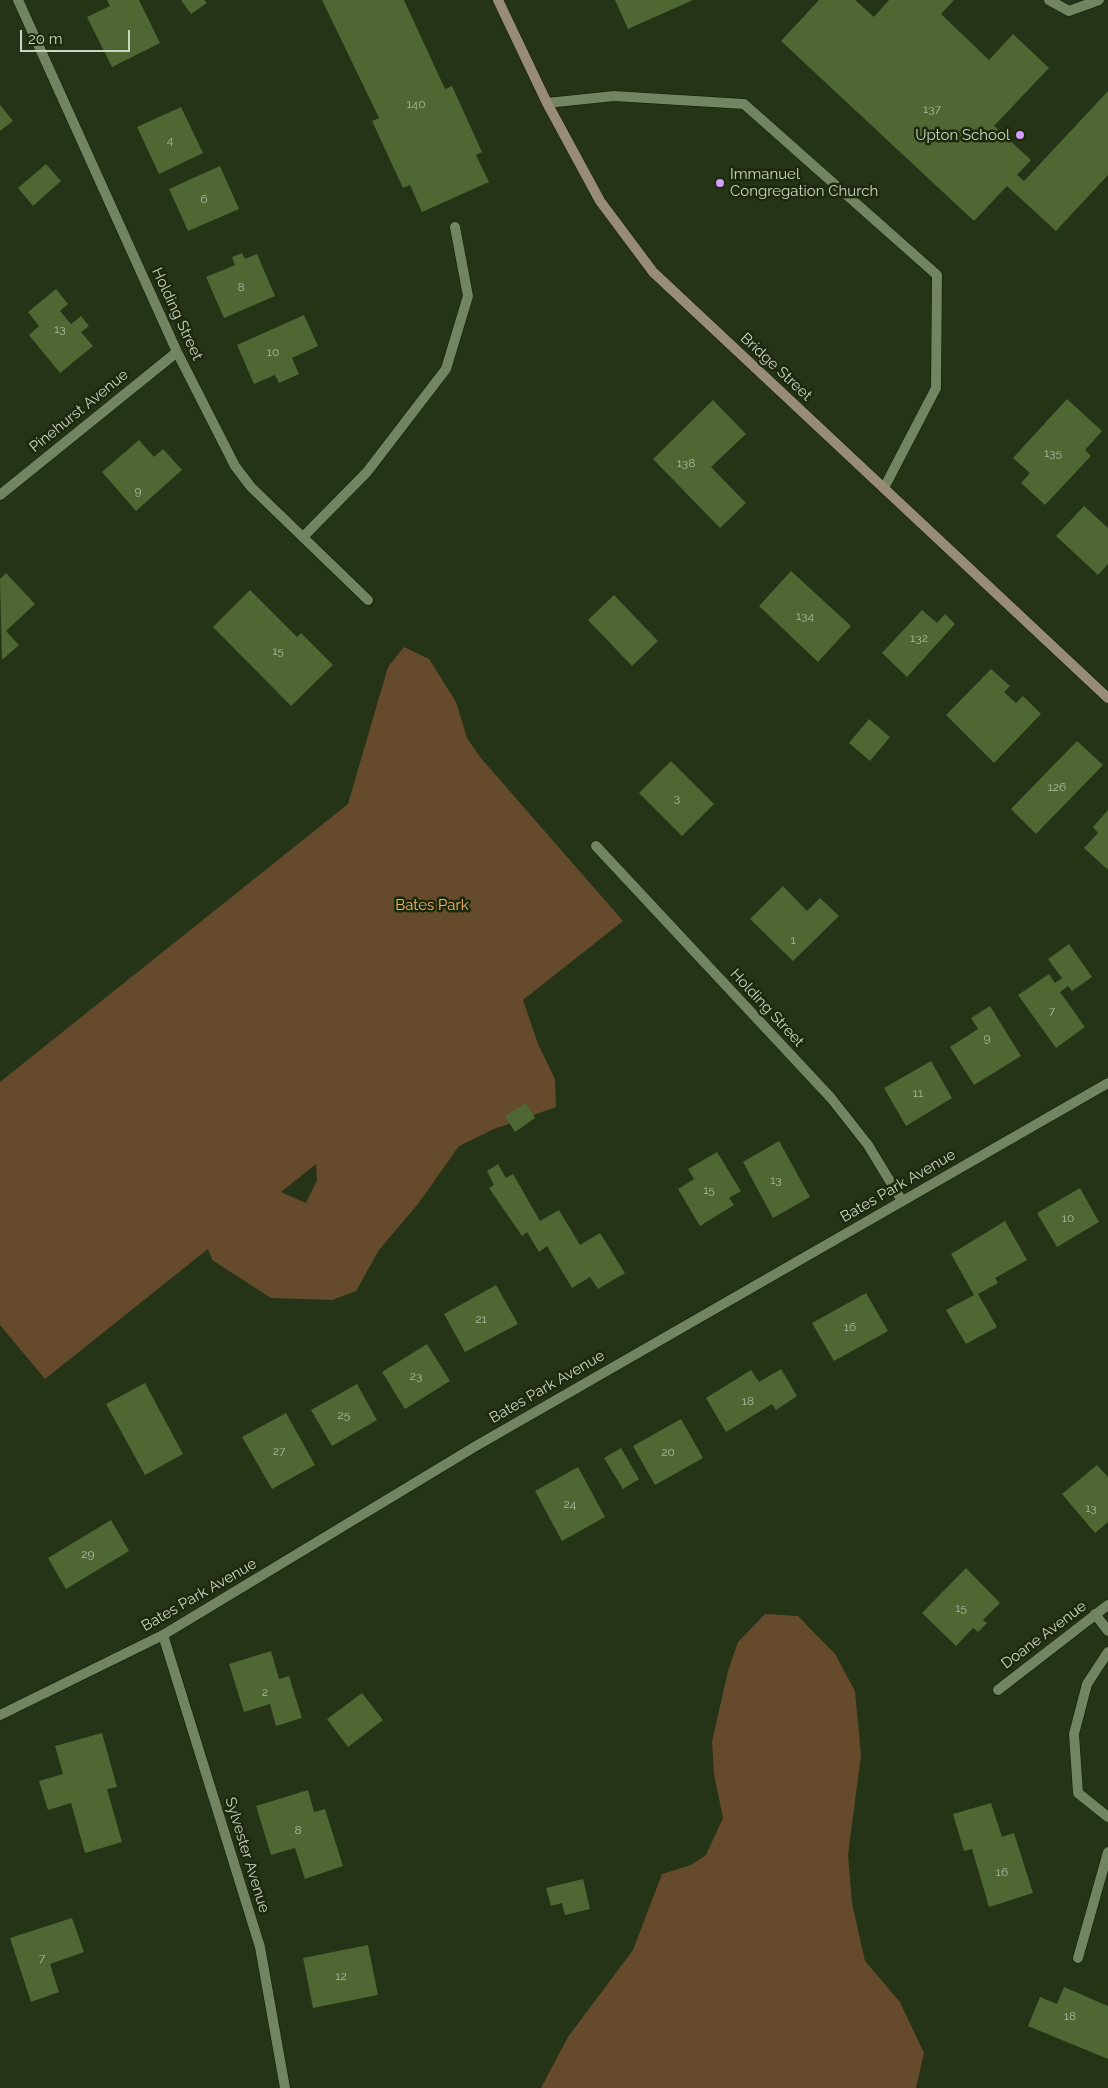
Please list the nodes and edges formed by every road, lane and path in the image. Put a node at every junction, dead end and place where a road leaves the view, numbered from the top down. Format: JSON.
{"nodes":[{"id":1,"x":18,"y":0,"type":"edge"},
{"id":2,"x":498,"y":0,"type":"edge"},
{"id":3,"x":1049,"y":0,"type":"edge"},
{"id":4,"x":1099,"y":0,"type":"edge"},
{"id":5,"x":547,"y":102,"type":"junction"},
{"id":6,"x":455,"y":227,"type":"dead end"},
{"id":7,"x":177,"y":352,"type":"junction"},
{"id":8,"x":884,"y":488,"type":"junction"},
{"id":9,"x":0,"y":495,"type":"edge"},
{"id":10,"x":303,"y":537,"type":"junction"},
{"id":11,"x":368,"y":600,"type":"dead end"},
{"id":12,"x":1108,"y":698,"type":"edge"},
{"id":13,"x":596,"y":846,"type":"dead end"},
{"id":14,"x":1108,"y":1083,"type":"edge"},
{"id":15,"x":902,"y":1201,"type":"junction"},
{"id":16,"x":1108,"y":1605,"type":"edge"},
{"id":17,"x":1095,"y":1614,"type":"junction"},
{"id":18,"x":1108,"y":1631,"type":"edge"},
{"id":19,"x":163,"y":1635,"type":"junction"},
{"id":20,"x":1108,"y":1652,"type":"edge"},
{"id":21,"x":998,"y":1690,"type":"dead end"},
{"id":22,"x":0,"y":1715,"type":"edge"},
{"id":23,"x":1108,"y":1818,"type":"edge"},
{"id":24,"x":1108,"y":1852,"type":"edge"},
{"id":25,"x":1078,"y":1958,"type":"dead end"},
{"id":26,"x":285,"y":2088,"type":"edge"}],
"edges":[{"from":1,"to":7,"type":"street","name":"Holding Street"},
{"from":2,"to":5,"type":"main road","name":"Bridge Street"},
{"from":3,"to":4,"type":"street"},
{"from":5,"to":8,"type":"main road","name":"Bridge Street"},
{"from":5,"to":8,"type":"street"},
{"from":6,"to":10,"type":"street"},
{"from":7,"to":9,"type":"street","name":"Pinehurst Avenue"},
{"from":7,"to":10,"type":"street","name":"Holding Street"},
{"from":8,"to":12,"type":"main road","name":"Bridge Street"},
{"from":10,"to":11,"type":"street","name":"Holding Street"},
{"from":13,"to":15,"type":"street","name":"Holding Street"},
{"from":14,"to":15,"type":"street","name":"Bates Park Avenue"},
{"from":15,"to":19,"type":"street","name":"Bates Park Avenue"},
{"from":16,"to":17,"type":"street","name":"Doane Avenue"},
{"from":17,"to":18,"type":"street"},
{"from":17,"to":21,"type":"street","name":"Doane Avenue"},
{"from":19,"to":22,"type":"street","name":"Bates Park Avenue"},
{"from":19,"to":26,"type":"street","name":"Sylvester Avenue"},
{"from":20,"to":23,"type":"street"},
{"from":24,"to":25,"type":"street"}]}
